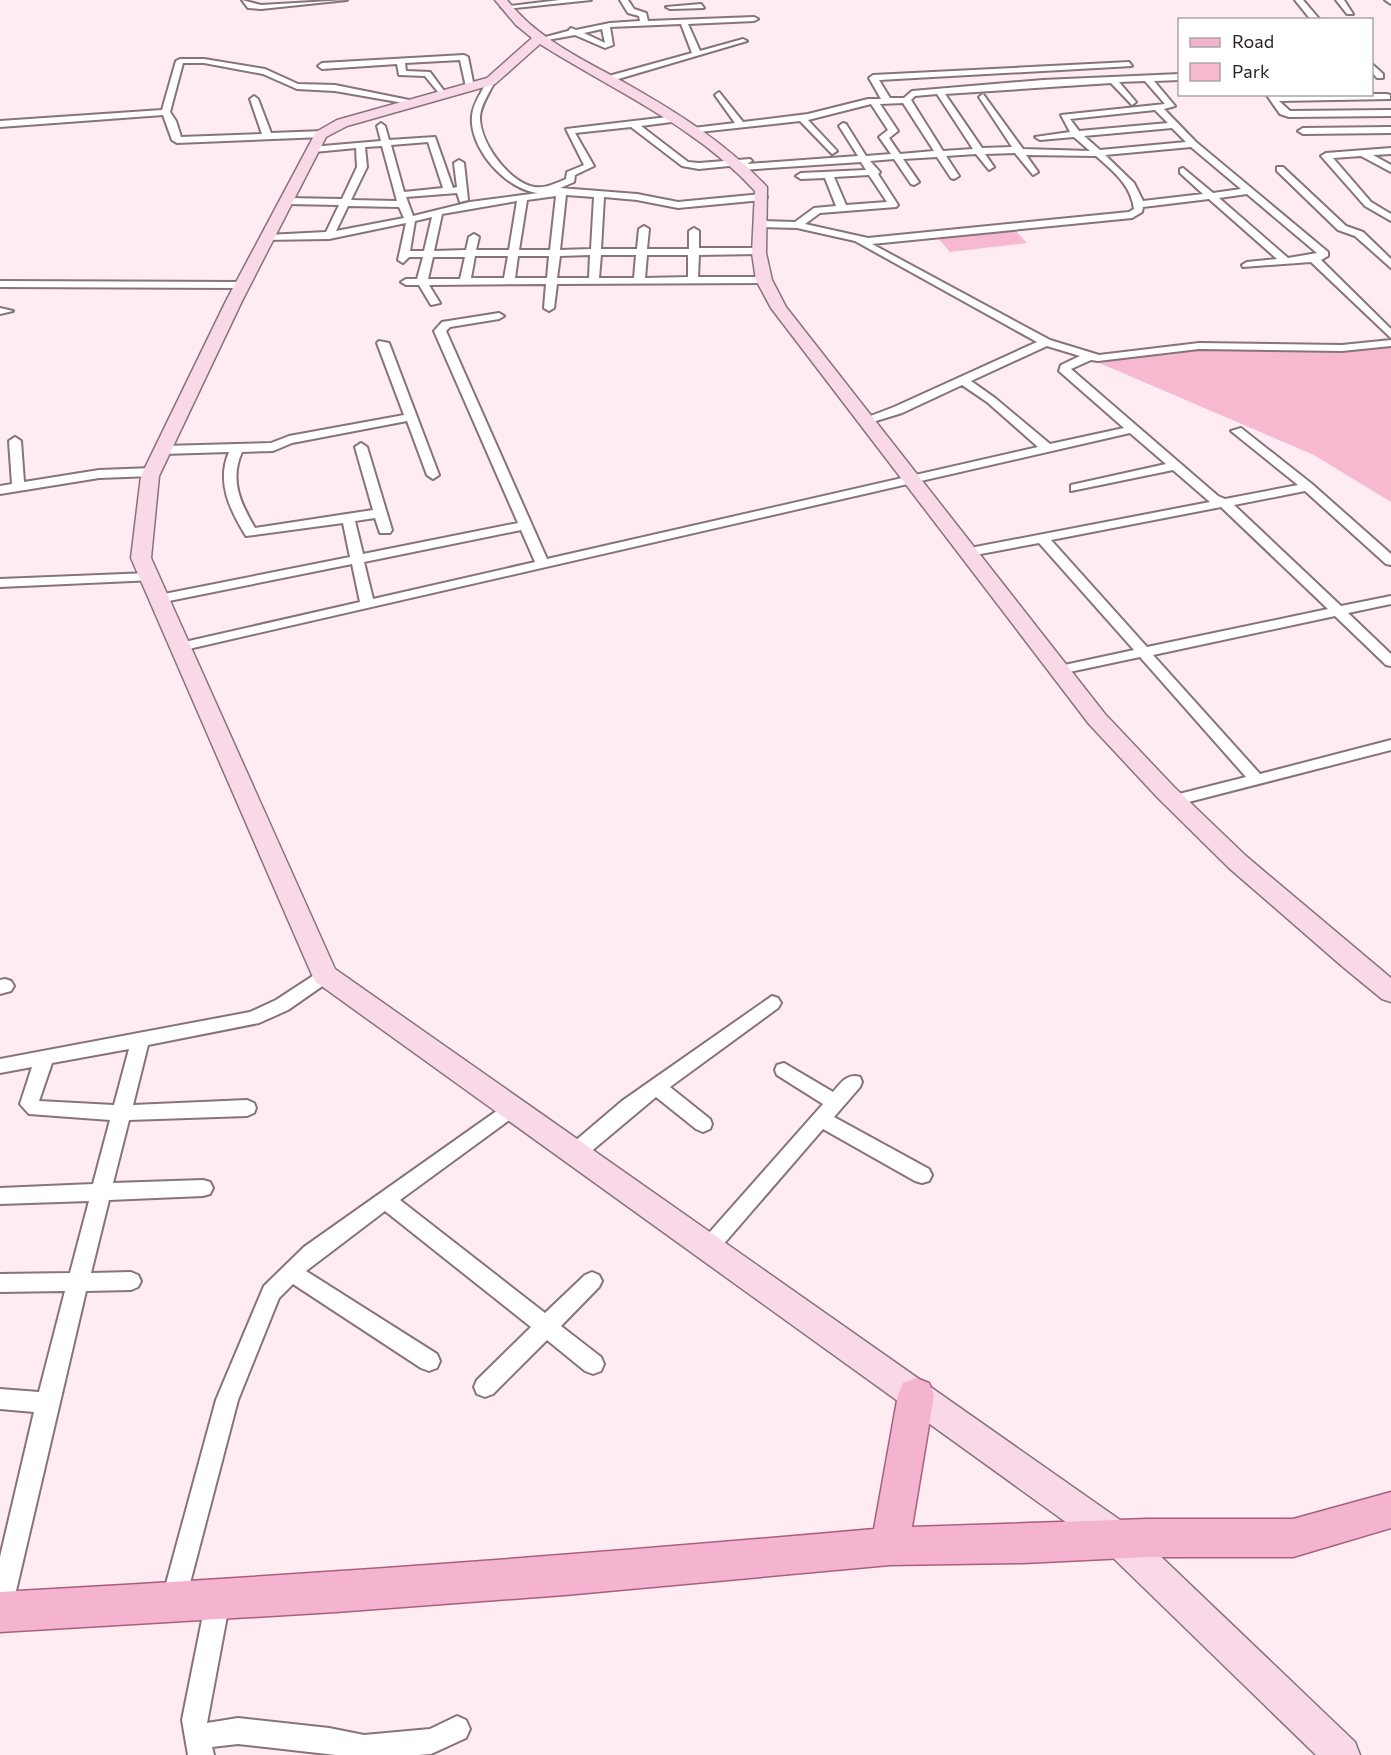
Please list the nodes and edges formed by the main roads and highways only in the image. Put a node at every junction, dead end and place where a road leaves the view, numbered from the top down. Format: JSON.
{"nodes":[{"id":1,"x":916,"y":1395,"type":"road end"},
{"id":2,"x":1391,"y":1510,"type":"edge"},
{"id":3,"x":890,"y":1546,"type":"junction"},
{"id":4,"x":0,"y":1610,"type":"edge"}],
"edges":[{"from":1,"to":3,"type":"main road"},
{"from":2,"to":3,"type":"main road"},
{"from":3,"to":4,"type":"main road"}]}
